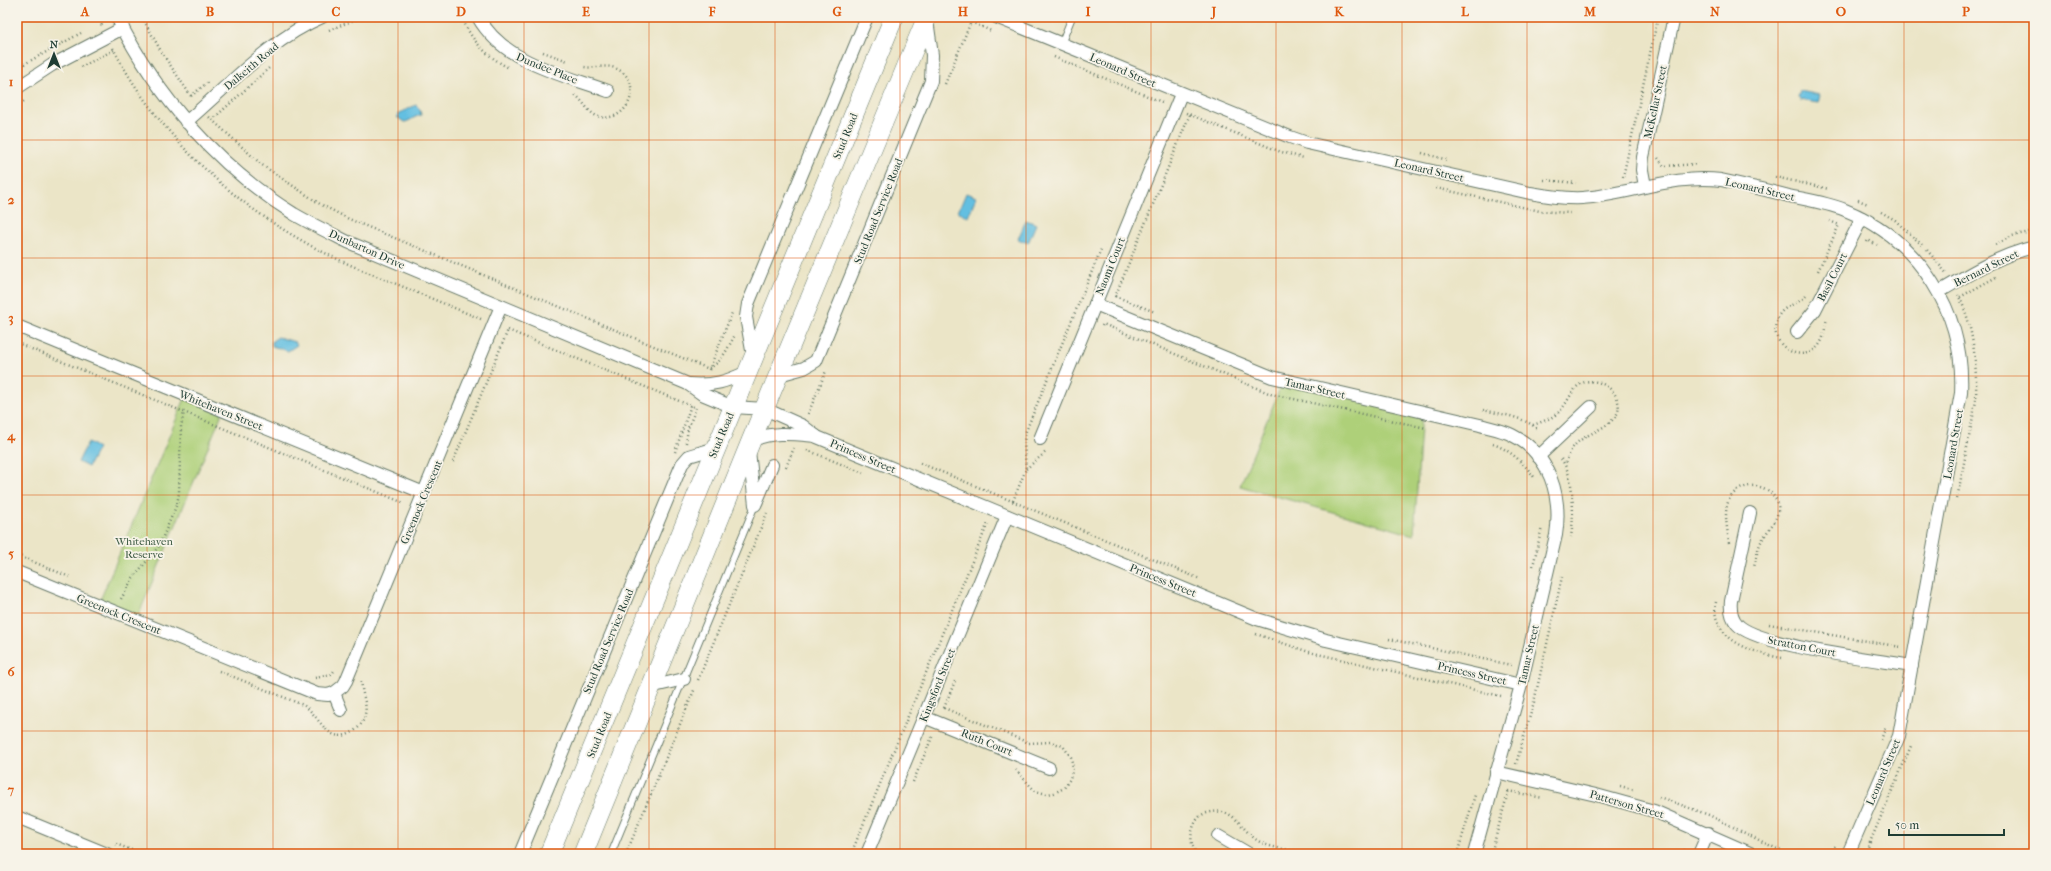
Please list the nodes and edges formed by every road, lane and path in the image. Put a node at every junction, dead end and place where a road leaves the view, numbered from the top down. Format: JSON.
{"nodes":[{"id":1,"x":98,"y":17,"type":"edge"},
{"id":2,"x":117,"y":17,"type":"edge"},
{"id":3,"x":142,"y":17,"type":"edge"},
{"id":4,"x":322,"y":17,"type":"edge"},
{"id":5,"x":362,"y":17,"type":"edge"},
{"id":6,"x":478,"y":17,"type":"edge"},
{"id":7,"x":867,"y":17,"type":"edge"},
{"id":8,"x":894,"y":17,"type":"edge"},
{"id":9,"x":973,"y":17,"type":"edge"},
{"id":10,"x":996,"y":17,"type":"edge"},
{"id":11,"x":1072,"y":17,"type":"edge"},
{"id":12,"x":1658,"y":17,"type":"edge"},
{"id":13,"x":1674,"y":17,"type":"edge"},
{"id":14,"x":1764,"y":17,"type":"edge"},
{"id":15,"x":1772,"y":17,"type":"edge"},
{"id":16,"x":927,"y":18,"type":"edge"},
{"id":17,"x":101,"y":23,"type":"dead end"},
{"id":18,"x":123,"y":28,"type":"junction"},
{"id":19,"x":993,"y":32,"type":"dead end"},
{"id":20,"x":322,"y":33,"type":"dead end"},
{"id":21,"x":1061,"y":44,"type":"junction"},
{"id":22,"x":114,"y":50,"type":"dead end"},
{"id":23,"x":1052,"y":56,"type":"dead end"},
{"id":24,"x":274,"y":64,"type":"dead end"},
{"id":25,"x":75,"y":70,"type":"dead end"},
{"id":26,"x":17,"y":88,"type":"edge"},
{"id":27,"x":608,"y":91,"type":"dead end"},
{"id":28,"x":1181,"y":94,"type":"junction"},
{"id":29,"x":191,"y":96,"type":"dead end"},
{"id":30,"x":27,"y":99,"type":"dead end"},
{"id":31,"x":1162,"y":102,"type":"dead end"},
{"id":32,"x":17,"y":108,"type":"edge"},
{"id":33,"x":1190,"y":114,"type":"dead end"},
{"id":34,"x":186,"y":122,"type":"junction"},
{"id":35,"x":1415,"y":152,"type":"dead end"},
{"id":36,"x":1658,"y":154,"type":"dead end"},
{"id":37,"x":1450,"y":160,"type":"dead end"},
{"id":38,"x":1702,"y":164,"type":"dead end"},
{"id":39,"x":1771,"y":176,"type":"dead end"},
{"id":40,"x":1616,"y":178,"type":"dead end"},
{"id":41,"x":1541,"y":180,"type":"dead end"},
{"id":42,"x":1581,"y":183,"type":"dead end"},
{"id":43,"x":1645,"y":186,"type":"junction"},
{"id":44,"x":1834,"y":191,"type":"dead end"},
{"id":45,"x":1855,"y":198,"type":"dead end"},
{"id":46,"x":1872,"y":206,"type":"dead end"},
{"id":47,"x":1878,"y":210,"type":"dead end"},
{"id":48,"x":1862,"y":218,"type":"junction"},
{"id":49,"x":1868,"y":240,"type":"dead end"},
{"id":50,"x":1879,"y":246,"type":"dead end"},
{"id":51,"x":2034,"y":247,"type":"edge"},
{"id":52,"x":1945,"y":271,"type":"dead end"},
{"id":53,"x":2000,"y":275,"type":"dead end"},
{"id":54,"x":1939,"y":292,"type":"junction"},
{"id":55,"x":1959,"y":297,"type":"dead end"},
{"id":56,"x":1095,"y":304,"type":"junction"},
{"id":57,"x":501,"y":306,"type":"junction"},
{"id":58,"x":1158,"y":314,"type":"dead end"},
{"id":59,"x":746,"y":317,"type":"junction"},
{"id":60,"x":1103,"y":324,"type":"dead end"},
{"id":61,"x":17,"y":326,"type":"edge"},
{"id":62,"x":1797,"y":332,"type":"dead end"},
{"id":63,"x":17,"y":343,"type":"edge"},
{"id":64,"x":751,"y":365,"type":"junction"},
{"id":65,"x":779,"y":375,"type":"junction"},
{"id":66,"x":688,"y":384,"type":"junction"},
{"id":67,"x":1592,"y":406,"type":"dead end"},
{"id":68,"x":733,"y":407,"type":"junction"},
{"id":69,"x":765,"y":409,"type":"junction"},
{"id":70,"x":1476,"y":409,"type":"dead end"},
{"id":71,"x":184,"y":412,"type":"junction"},
{"id":72,"x":1432,"y":429,"type":"dead end"},
{"id":73,"x":1538,"y":430,"type":"dead end"},
{"id":74,"x":817,"y":436,"type":"junction"},
{"id":75,"x":1040,"y":439,"type":"dead end"},
{"id":76,"x":1491,"y":443,"type":"dead end"},
{"id":77,"x":750,"y":444,"type":"junction"},
{"id":78,"x":795,"y":445,"type":"dead end"},
{"id":79,"x":716,"y":448,"type":"junction"},
{"id":80,"x":1538,"y":457,"type":"junction"},
{"id":81,"x":685,"y":459,"type":"junction"},
{"id":82,"x":1561,"y":459,"type":"dead end"},
{"id":83,"x":917,"y":462,"type":"dead end"},
{"id":84,"x":1566,"y":464,"type":"dead end"},
{"id":85,"x":772,"y":465,"type":"dead end"},
{"id":86,"x":450,"y":469,"type":"dead end"},
{"id":87,"x":784,"y":472,"type":"dead end"},
{"id":88,"x":1537,"y":482,"type":"dead end"},
{"id":89,"x":424,"y":493,"type":"junction"},
{"id":90,"x":755,"y":505,"type":"junction"},
{"id":91,"x":770,"y":507,"type":"dead end"},
{"id":92,"x":401,"y":510,"type":"dead end"},
{"id":93,"x":1750,"y":513,"type":"dead end"},
{"id":94,"x":1007,"y":516,"type":"junction"},
{"id":95,"x":988,"y":523,"type":"dead end"},
{"id":96,"x":1543,"y":523,"type":"dead end"},
{"id":97,"x":1728,"y":547,"type":"dead end"},
{"id":98,"x":17,"y":555,"type":"edge"},
{"id":99,"x":1753,"y":569,"type":"dead end"},
{"id":100,"x":17,"y":572,"type":"edge"},
{"id":101,"x":1532,"y":572,"type":"dead end"},
{"id":102,"x":73,"y":578,"type":"dead end"},
{"id":103,"x":1201,"y":580,"type":"dead end"},
{"id":104,"x":114,"y":596,"type":"dead end"},
{"id":105,"x":1717,"y":597,"type":"dead end"},
{"id":106,"x":121,"y":599,"type":"junction"},
{"id":107,"x":128,"y":602,"type":"dead end"},
{"id":108,"x":1766,"y":623,"type":"dead end"},
{"id":109,"x":1385,"y":638,"type":"dead end"},
{"id":110,"x":1902,"y":639,"type":"dead end"},
{"id":111,"x":1513,"y":657,"type":"dead end"},
{"id":112,"x":1786,"y":659,"type":"dead end"},
{"id":113,"x":1912,"y":666,"type":"junction"},
{"id":114,"x":217,"y":670,"type":"dead end"},
{"id":115,"x":335,"y":670,"type":"dead end"},
{"id":116,"x":365,"y":674,"type":"dead end"},
{"id":117,"x":308,"y":675,"type":"dead end"},
{"id":118,"x":684,"y":679,"type":"junction"},
{"id":119,"x":1521,"y":685,"type":"junction"},
{"id":120,"x":650,"y":687,"type":"junction"},
{"id":121,"x":334,"y":694,"type":"junction"},
{"id":122,"x":341,"y":710,"type":"dead end"},
{"id":123,"x":924,"y":717,"type":"junction"},
{"id":124,"x":1886,"y":721,"type":"dead end"},
{"id":125,"x":1880,"y":744,"type":"dead end"},
{"id":126,"x":1049,"y":768,"type":"dead end"},
{"id":127,"x":1496,"y":772,"type":"junction"},
{"id":128,"x":1545,"y":799,"type":"dead end"},
{"id":129,"x":17,"y":817,"type":"edge"},
{"id":130,"x":1708,"y":833,"type":"junction"},
{"id":131,"x":1218,"y":836,"type":"dead end"},
{"id":132,"x":1838,"y":840,"type":"dead end"},
{"id":133,"x":107,"y":854,"type":"edge"},
{"id":134,"x":520,"y":854,"type":"edge"},
{"id":135,"x":549,"y":854,"type":"edge"},
{"id":136,"x":583,"y":854,"type":"edge"},
{"id":137,"x":611,"y":854,"type":"edge"},
{"id":138,"x":626,"y":854,"type":"edge"},
{"id":139,"x":850,"y":854,"type":"edge"},
{"id":140,"x":867,"y":854,"type":"edge"},
{"id":141,"x":1249,"y":854,"type":"edge"},
{"id":142,"x":1474,"y":854,"type":"edge"},
{"id":143,"x":1491,"y":854,"type":"edge"},
{"id":144,"x":1699,"y":854,"type":"edge"},
{"id":145,"x":1752,"y":854,"type":"edge"},
{"id":146,"x":1831,"y":854,"type":"edge"},
{"id":147,"x":1848,"y":854,"type":"edge"}],
"edges":[{"from":1,"to":17,"type":"path"},
{"from":2,"to":18,"type":"street","name":"Dunbarton Drive"},
{"from":3,"to":29,"type":"path"},
{"from":4,"to":34,"type":"street","name":"Dalkeith Road"},
{"from":5,"to":20,"type":"path"},
{"from":6,"to":27,"type":"street","name":"Dundee Place"},
{"from":7,"to":59,"type":"street"},
{"from":8,"to":64,"type":"main road","name":"Stud Road"},
{"from":9,"to":19,"type":"path"},
{"from":10,"to":21,"type":"street","name":"Leonard Street"},
{"from":11,"to":21,"type":"lane"},
{"from":12,"to":40,"type":"path"},
{"from":13,"to":43,"type":"street","name":"McKellar Street"},
{"from":14,"to":15,"type":"path"},
{"from":16,"to":65,"type":"main road"},
{"from":16,"to":65,"type":"street","name":"Stud Road Service Road"},
{"from":18,"to":26,"type":"street"},
{"from":18,"to":34,"type":"street","name":"Dunbarton Drive"},
{"from":21,"to":28,"type":"street","name":"Leonard Street"},
{"from":22,"to":25,"type":"path"},
{"from":23,"to":31,"type":"path"},
{"from":24,"to":59,"type":"path"},
{"from":28,"to":43,"type":"street","name":"Leonard Street"},
{"from":28,"to":56,"type":"street","name":"Naomi Court"},
{"from":30,"to":32,"type":"path"},
{"from":33,"to":58,"type":"path"},
{"from":34,"to":57,"type":"street","name":"Dunbarton Drive"},
{"from":35,"to":37,"type":"path"},
{"from":36,"to":38,"type":"path"},
{"from":39,"to":44,"type":"path"},
{"from":41,"to":42,"type":"path"},
{"from":43,"to":48,"type":"street","name":"Leonard Street"},
{"from":45,"to":46,"type":"path"},
{"from":47,"to":52,"type":"path"},
{"from":48,"to":54,"type":"street","name":"Leonard Street"},
{"from":48,"to":62,"type":"street","name":"Basil Court"},
{"from":49,"to":50,"type":"path"},
{"from":51,"to":54,"type":"street","name":"Bernard Street"},
{"from":53,"to":55,"type":"path"},
{"from":54,"to":113,"type":"street","name":"Leonard Street"},
{"from":56,"to":75,"type":"street","name":"Naomi Court"},
{"from":56,"to":80,"type":"street","name":"Tamar Street"},
{"from":57,"to":66,"type":"street","name":"Dunbarton Drive"},
{"from":57,"to":89,"type":"street","name":"Greenock Crescent"},
{"from":59,"to":64,"type":"street"},
{"from":60,"to":72,"type":"path"},
{"from":61,"to":89,"type":"street","name":"Whitehaven Street"},
{"from":63,"to":71,"type":"path"},
{"from":64,"to":66,"type":"street","name":"Dunbarton Drive"},
{"from":64,"to":68,"type":"main road","name":"Stud Road"},
{"from":65,"to":69,"type":"main road"},
{"from":66,"to":68,"type":"street","name":"Dunbarton Drive"},
{"from":67,"to":80,"type":"street"},
{"from":68,"to":69,"type":"street","name":"Dunbarton Drive"},
{"from":68,"to":79,"type":"main road","name":"Stud Road"},
{"from":69,"to":74,"type":"street","name":"Princess Street"},
{"from":69,"to":77,"type":"main road"},
{"from":70,"to":73,"type":"path"},
{"from":71,"to":92,"type":"path"},
{"from":71,"to":106,"type":"path"},
{"from":74,"to":77,"type":"street","name":"Princess Street"},
{"from":74,"to":94,"type":"street","name":"Princess Street"},
{"from":76,"to":88,"type":"path"},
{"from":77,"to":90,"type":"street"},
{"from":77,"to":120,"type":"main road"},
{"from":78,"to":87,"type":"path"},
{"from":79,"to":81,"type":"street"},
{"from":79,"to":135,"type":"main road","name":"Stud Road"},
{"from":80,"to":119,"type":"street","name":"Tamar Street"},
{"from":81,"to":86,"type":"path"},
{"from":81,"to":134,"type":"street","name":"Stud Road Service Road"},
{"from":82,"to":84,"type":"path"},
{"from":83,"to":103,"type":"path"},
{"from":85,"to":90,"type":"street"},
{"from":89,"to":121,"type":"street","name":"Greenock Crescent"},
{"from":90,"to":118,"type":"lane"},
{"from":91,"to":138,"type":"path"},
{"from":93,"to":113,"type":"street","name":"Stratton Court"},
{"from":94,"to":119,"type":"street","name":"Princess Street"},
{"from":94,"to":123,"type":"street","name":"Kingsford Street"},
{"from":95,"to":139,"type":"path"},
{"from":96,"to":101,"type":"path"},
{"from":97,"to":99,"type":"path"},
{"from":98,"to":102,"type":"path"},
{"from":100,"to":121,"type":"street","name":"Greenock Crescent"},
{"from":104,"to":106,"type":"path"},
{"from":105,"to":112,"type":"path"},
{"from":106,"to":107,"type":"path"},
{"from":108,"to":110,"type":"path"},
{"from":109,"to":111,"type":"path"},
{"from":113,"to":147,"type":"street","name":"Leonard Street"},
{"from":114,"to":116,"type":"path"},
{"from":115,"to":117,"type":"path"},
{"from":118,"to":120,"type":"street"},
{"from":118,"to":137,"type":"lane"},
{"from":119,"to":127,"type":"street","name":"Tamar Street"},
{"from":120,"to":136,"type":"main road"},
{"from":121,"to":122,"type":"street"},
{"from":123,"to":126,"type":"street","name":"Ruth Court"},
{"from":123,"to":140,"type":"street","name":"Kingsford Street"},
{"from":124,"to":125,"type":"path"},
{"from":127,"to":130,"type":"street","name":"Patterson Street"},
{"from":127,"to":142,"type":"street","name":"Tamar Street"},
{"from":128,"to":143,"type":"path"},
{"from":129,"to":133,"type":"street"},
{"from":130,"to":144,"type":"street"},
{"from":130,"to":145,"type":"street","name":"Patterson Street"},
{"from":131,"to":141,"type":"street"},
{"from":132,"to":146,"type":"path"}]}
